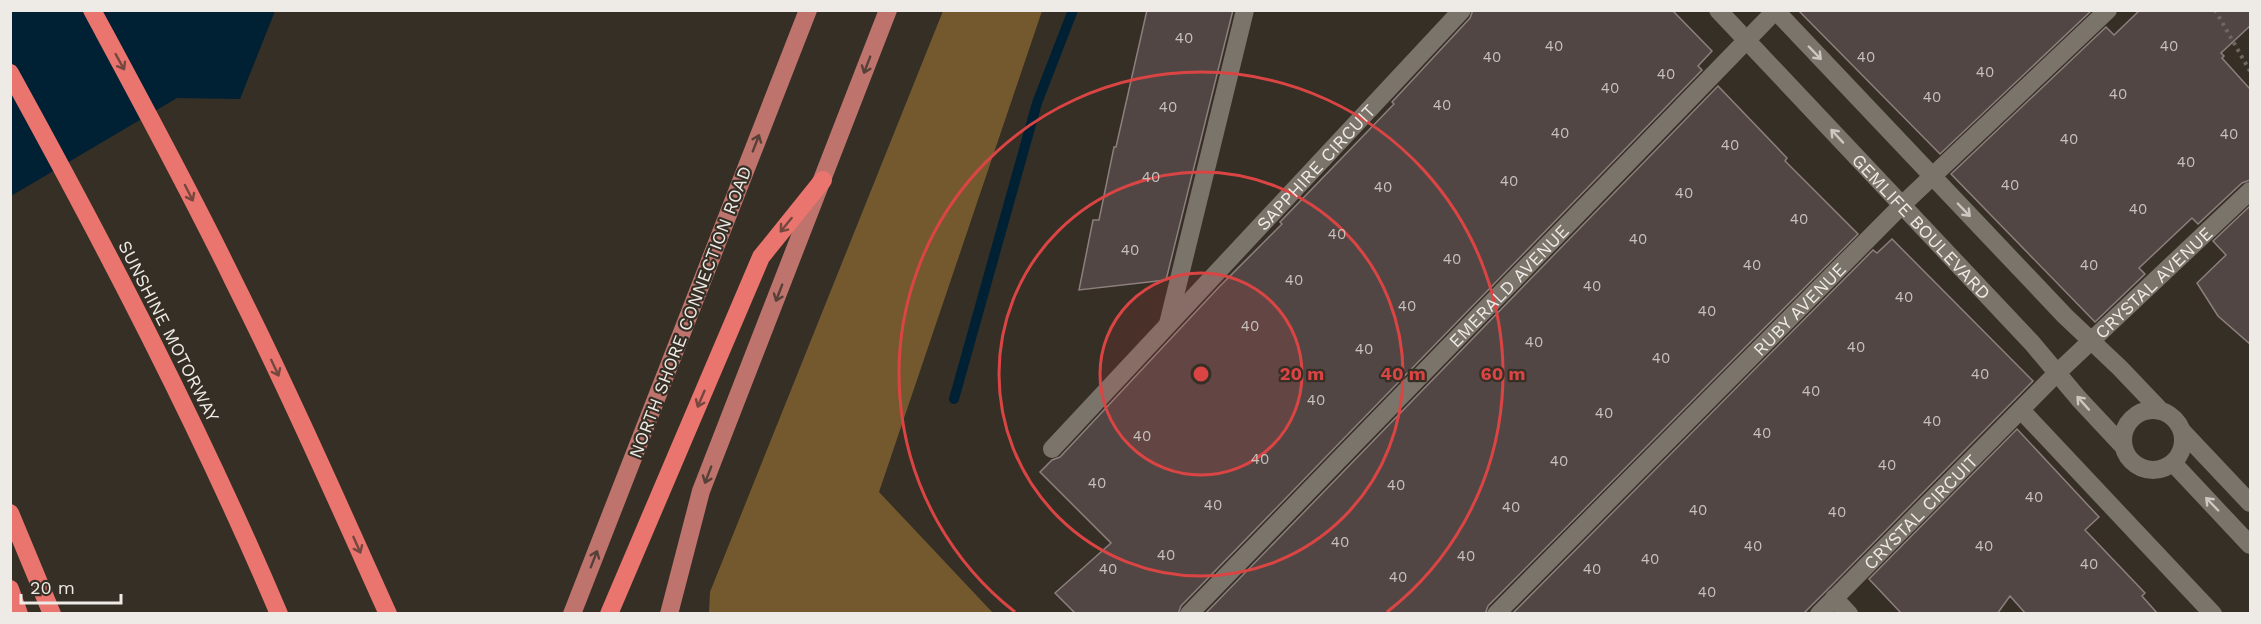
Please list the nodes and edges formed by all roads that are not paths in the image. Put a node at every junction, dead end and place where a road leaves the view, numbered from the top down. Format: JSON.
{"nodes":[{"id":1,"x":92,"y":10,"type":"edge"},
{"id":2,"x":808,"y":10,"type":"edge"},
{"id":3,"x":888,"y":10,"type":"edge"},
{"id":4,"x":1245,"y":10,"type":"edge"},
{"id":5,"x":1462,"y":10,"type":"edge"},
{"id":6,"x":1718,"y":10,"type":"edge"},
{"id":7,"x":2108,"y":10,"type":"edge"},
{"id":8,"x":1775,"y":11,"type":"edge"},
{"id":9,"x":1746,"y":40,"type":"junction"},
{"id":10,"x":10,"y":73,"type":"edge"},
{"id":11,"x":1933,"y":177,"type":"junction"},
{"id":12,"x":823,"y":180,"type":"junction"},
{"id":13,"x":2250,"y":191,"type":"edge"},
{"id":14,"x":1902,"y":206,"type":"junction"},
{"id":15,"x":1168,"y":326,"type":"junction"},
{"id":16,"x":2091,"y":341,"type":"junction"},
{"id":17,"x":2057,"y":373,"type":"junction"},
{"id":18,"x":2021,"y":410,"type":"junction"},
{"id":19,"x":2160,"y":411,"type":"junction"},
{"id":20,"x":2182,"y":431,"type":"junction"},
{"id":21,"x":2123,"y":446,"type":"junction"},
{"id":22,"x":1052,"y":449,"type":"dead end"},
{"id":23,"x":2173,"y":463,"type":"junction"},
{"id":24,"x":2250,"y":503,"type":"edge"},
{"id":25,"x":10,"y":513,"type":"edge"},
{"id":26,"x":2250,"y":545,"type":"edge"},
{"id":27,"x":10,"y":589,"type":"edge"},
{"id":28,"x":1834,"y":598,"type":"junction"},
{"id":29,"x":19,"y":614,"type":"edge"},
{"id":30,"x":52,"y":614,"type":"edge"},
{"id":31,"x":279,"y":614,"type":"edge"},
{"id":32,"x":388,"y":614,"type":"edge"},
{"id":33,"x":572,"y":614,"type":"edge"},
{"id":34,"x":609,"y":614,"type":"edge"},
{"id":35,"x":669,"y":614,"type":"edge"},
{"id":36,"x":1189,"y":614,"type":"edge"},
{"id":37,"x":1497,"y":614,"type":"edge"},
{"id":38,"x":1819,"y":614,"type":"edge"},
{"id":39,"x":1849,"y":614,"type":"edge"},
{"id":40,"x":2213,"y":614,"type":"edge"}],
"edges":[{"from":1,"to":32,"type":"highway","one_way":true},
{"from":33,"to":2,"type":"main road","name":"NORTH SHORE CONNECTION ROAD","one_way":true},
{"from":3,"to":12,"type":"main road","one_way":true},
{"from":4,"to":15,"type":"street","name":"SAPPHIRE CIRCUIT"},
{"from":5,"to":15,"type":"street","name":"SAPPHIRE CIRCUIT"},
{"from":6,"to":9,"type":"street","name":"GEMLIFE BOULEVARD"},
{"from":7,"to":11,"type":"street","name":"RUBY AVENUE"},
{"from":8,"to":9,"type":"street","name":"EMERALD AVENUE"},
{"from":8,"to":11,"type":"street","one_way":true},
{"from":14,"to":9,"type":"street","name":"GEMLIFE BOULEVARD","one_way":true},
{"from":9,"to":36,"type":"street","name":"EMERALD AVENUE"},
{"from":10,"to":31,"type":"highway","name":"SUNSHINE MOTORWAY"},
{"from":11,"to":14,"type":"street","name":"RUBY AVENUE"},
{"from":11,"to":16,"type":"street","one_way":true},
{"from":12,"to":34,"type":"highway","one_way":true},
{"from":12,"to":35,"type":"main road","one_way":true},
{"from":13,"to":16,"type":"street","name":"CRYSTAL AVENUE"},
{"from":14,"to":17,"type":"street","name":"GEMLIFE BOULEVARD"},
{"from":14,"to":37,"type":"street","name":"RUBY AVENUE"},
{"from":15,"to":22,"type":"street","name":"SAPPHIRE CIRCUIT"},
{"from":16,"to":17,"type":"street","name":"CRYSTAL AVENUE"},
{"from":16,"to":19,"type":"street"},
{"from":17,"to":18,"type":"street","name":"CRYSTAL CIRCUIT"},
{"from":21,"to":17,"type":"street","name":"GEMLIFE BOULEVARD","one_way":true},
{"from":18,"to":28,"type":"street","name":"CRYSTAL CIRCUIT"},
{"from":18,"to":40,"type":"street"},
{"from":19,"to":20,"type":"street"},
{"from":19,"to":21,"type":"street"},
{"from":20,"to":23,"type":"street"},
{"from":20,"to":24,"type":"street"},
{"from":21,"to":23,"type":"street"},
{"from":26,"to":23,"type":"street","one_way":true},
{"from":25,"to":30,"type":"highway"},
{"from":27,"to":29,"type":"highway"},
{"from":28,"to":38,"type":"street","name":"CRYSTAL CIRCUIT"},
{"from":28,"to":39,"type":"street"}]}
